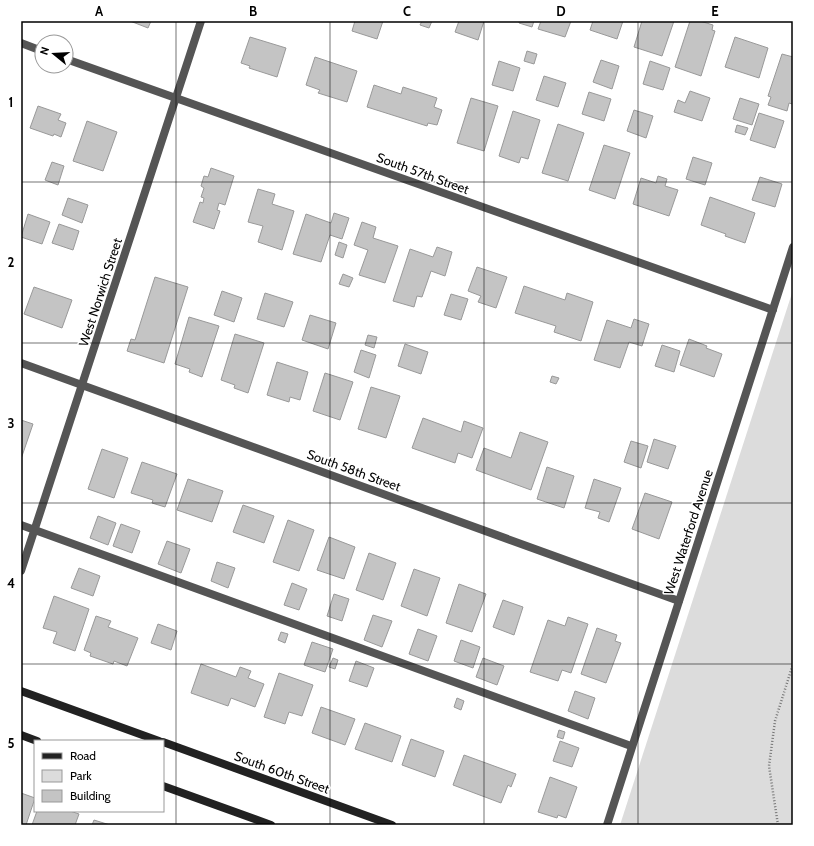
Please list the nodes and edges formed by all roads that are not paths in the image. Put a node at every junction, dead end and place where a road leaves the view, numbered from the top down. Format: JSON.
{"nodes":[{"id":1,"x":201,"y":21,"type":"edge"},
{"id":2,"x":21,"y":43,"type":"edge"},
{"id":3,"x":34,"y":48,"type":"edge"},
{"id":4,"x":74,"y":62,"type":"edge"},
{"id":5,"x":176,"y":98,"type":"junction"},
{"id":6,"x":793,"y":247,"type":"edge"},
{"id":7,"x":773,"y":310,"type":"junction"},
{"id":8,"x":21,"y":363,"type":"edge"},
{"id":9,"x":83,"y":384,"type":"junction"},
{"id":10,"x":21,"y":525,"type":"edge"},
{"id":11,"x":35,"y":530,"type":"junction"},
{"id":12,"x":21,"y":571,"type":"edge"},
{"id":13,"x":679,"y":601,"type":"junction"},
{"id":14,"x":21,"y":691,"type":"edge"},
{"id":15,"x":21,"y":735,"type":"edge"},
{"id":16,"x":34,"y":740,"type":"edge"},
{"id":17,"x":156,"y":740,"type":"edge"},
{"id":18,"x":164,"y":742,"type":"edge"},
{"id":19,"x":631,"y":746,"type":"junction"},
{"id":20,"x":164,"y":786,"type":"edge"},
{"id":21,"x":271,"y":825,"type":"edge"},
{"id":22,"x":392,"y":825,"type":"edge"},
{"id":23,"x":607,"y":825,"type":"edge"}],
"edges":[{"from":1,"to":5,"type":"street","name":"West Norwich Street"},
{"from":2,"to":3,"type":"street"},
{"from":4,"to":5,"type":"street","name":"South 57th Street"},
{"from":5,"to":7,"type":"street","name":"South 57th Street"},
{"from":5,"to":9,"type":"street","name":"West Norwich Street"},
{"from":6,"to":7,"type":"street","name":"West Waterford Avenue"},
{"from":7,"to":13,"type":"street","name":"West Waterford Avenue"},
{"from":8,"to":9,"type":"street","name":"South 58th Street"},
{"from":9,"to":11,"type":"street","name":"West Norwich Street"},
{"from":9,"to":13,"type":"street","name":"South 58th Street"},
{"from":10,"to":11,"type":"street"},
{"from":11,"to":12,"type":"street","name":"West Norwich Street"},
{"from":11,"to":19,"type":"street"},
{"from":13,"to":19,"type":"street","name":"West Waterford Avenue"},
{"from":14,"to":17,"type":"main road"},
{"from":15,"to":16,"type":"main road"},
{"from":18,"to":22,"type":"main road","name":"South 60th Street"},
{"from":19,"to":23,"type":"street","name":"West Waterford Avenue"},
{"from":20,"to":21,"type":"main road"}]}
